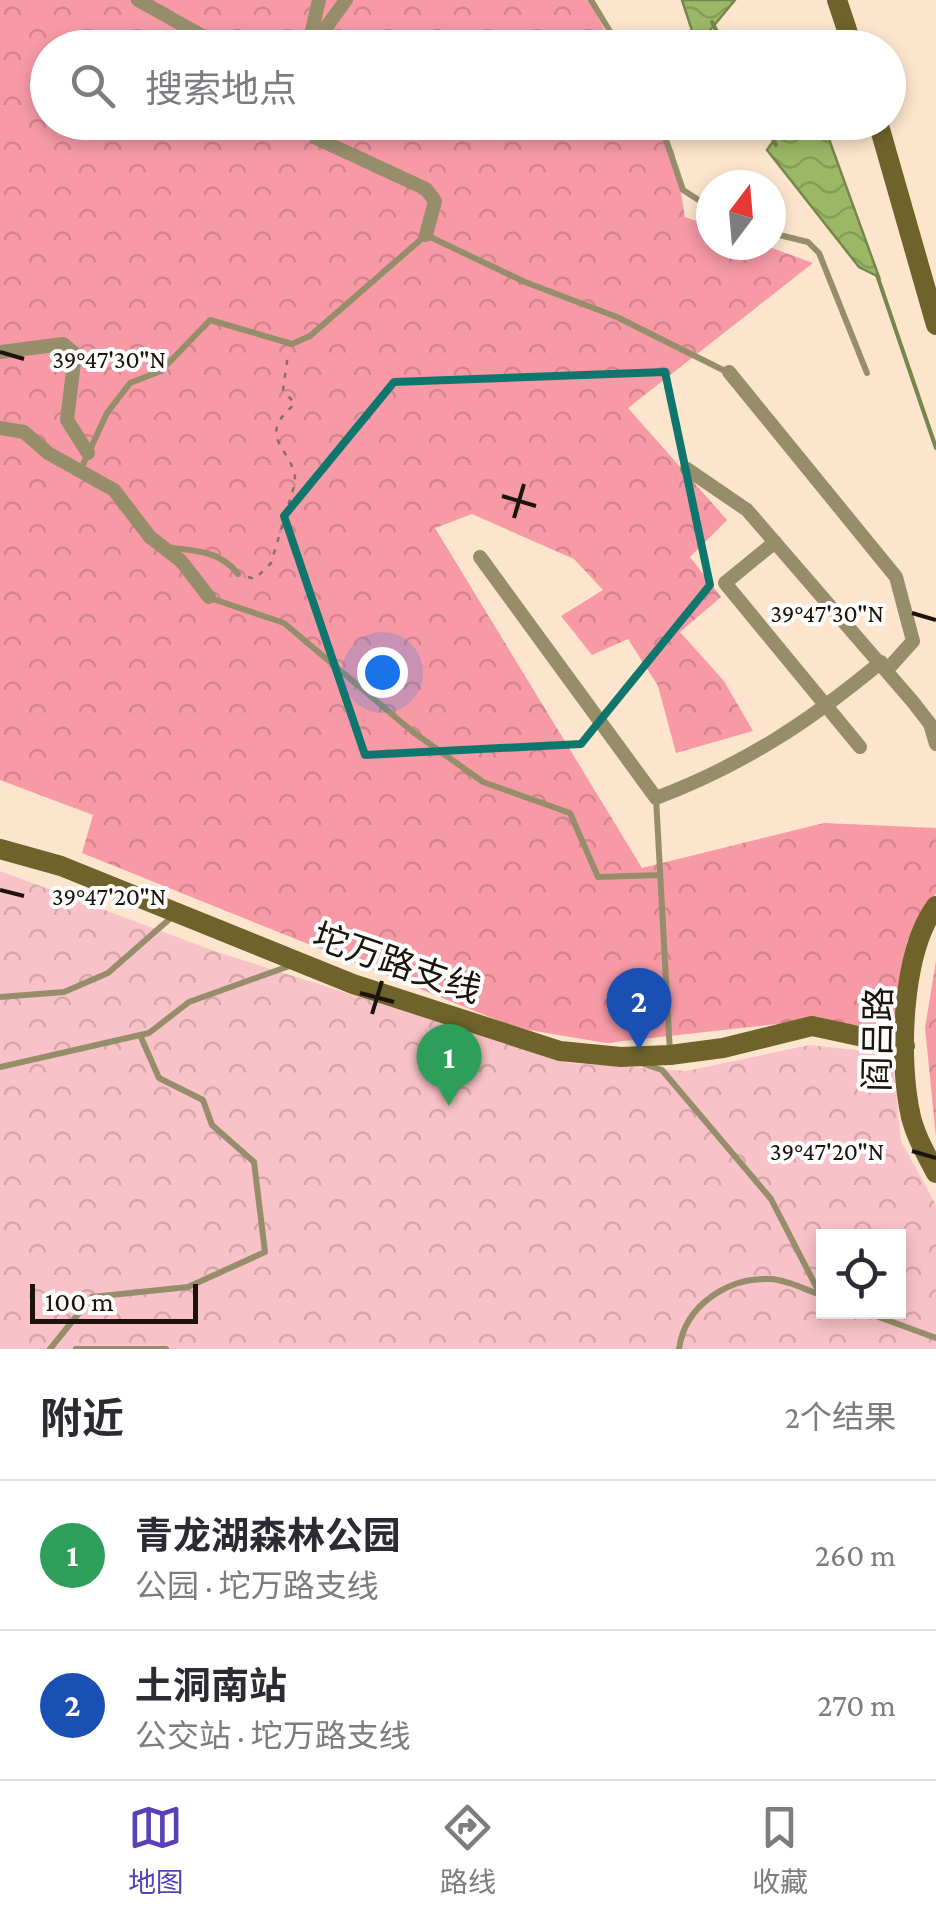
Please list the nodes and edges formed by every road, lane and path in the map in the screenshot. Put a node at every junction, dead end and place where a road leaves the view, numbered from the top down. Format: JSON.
{"nodes":[{"id":1,"x":138,"y":0,"type":"edge"},
{"id":2,"x":319,"y":0,"type":"edge"},
{"id":3,"x":346,"y":0,"type":"edge"},
{"id":4,"x":590,"y":0,"type":"edge"},
{"id":5,"x":837,"y":0,"type":"edge"},
{"id":6,"x":192,"y":30,"type":"edge"},
{"id":7,"x":313,"y":30,"type":"edge"},
{"id":8,"x":323,"y":30,"type":"edge"},
{"id":9,"x":609,"y":30,"type":"edge"},
{"id":10,"x":847,"y":30,"type":"edge"},
{"id":11,"x":320,"y":140,"type":"edge"},
{"id":12,"x":666,"y":140,"type":"edge"},
{"id":13,"x":884,"y":140,"type":"edge"},
{"id":14,"x":696,"y":198,"type":"edge"},
{"id":15,"x":426,"y":235,"type":"junction"},
{"id":16,"x":786,"y":237,"type":"edge"},
{"id":17,"x":930,"y":283,"type":"edge"},
{"id":18,"x":936,"y":324,"type":"edge"},
{"id":19,"x":292,"y":344,"type":"junction"},
{"id":20,"x":0,"y":352,"type":"edge"},
{"id":21,"x":728,"y":372,"type":"joint"},
{"id":22,"x":867,"y":373,"type":"dead end"},
{"id":23,"x":0,"y":428,"type":"edge"},
{"id":24,"x":88,"y":454,"type":"junction"},
{"id":25,"x":81,"y":469,"type":"junction"},
{"id":26,"x":687,"y":469,"type":"dead end"},
{"id":27,"x":775,"y":542,"type":"junction"},
{"id":28,"x":164,"y":548,"type":"junction"},
{"id":29,"x":480,"y":557,"type":"dead end"},
{"id":30,"x":238,"y":574,"type":"joint"},
{"id":31,"x":209,"y":597,"type":"joint"},
{"id":32,"x":884,"y":666,"type":"junction"},
{"id":33,"x":827,"y":707,"type":"junction"},
{"id":34,"x":936,"y":744,"type":"edge"},
{"id":35,"x":860,"y":747,"type":"dead end"},
{"id":36,"x":656,"y":798,"type":"junction"},
{"id":37,"x":0,"y":849,"type":"edge"},
{"id":38,"x":660,"y":875,"type":"junction"},
{"id":39,"x":936,"y":906,"type":"edge"},
{"id":40,"x":176,"y":913,"type":"junction"},
{"id":41,"x":297,"y":963,"type":"junction"},
{"id":42,"x":0,"y":997,"type":"edge"},
{"id":43,"x":140,"y":1035,"type":"junction"},
{"id":44,"x":904,"y":1046,"type":"junction"},
{"id":45,"x":670,"y":1055,"type":"junction"},
{"id":46,"x":621,"y":1056,"type":"junction"},
{"id":47,"x":0,"y":1067,"type":"edge"},
{"id":48,"x":936,"y":1173,"type":"edge"},
{"id":49,"x":816,"y":1284,"type":"edge"},
{"id":50,"x":816,"y":1294,"type":"edge"},
{"id":51,"x":884,"y":1319,"type":"edge"},
{"id":52,"x":936,"y":1338,"type":"edge"},
{"id":53,"x":50,"y":1349,"type":"edge"},
{"id":54,"x":76,"y":1349,"type":"edge"},
{"id":55,"x":166,"y":1349,"type":"edge"},
{"id":56,"x":679,"y":1349,"type":"edge"}],
"edges":[{"from":1,"to":6,"type":"street"},
{"from":2,"to":7,"type":"street"},
{"from":3,"to":8,"type":"street"},
{"from":4,"to":9,"type":"lane"},
{"from":5,"to":10,"type":"main road"},
{"from":11,"to":15,"type":"street"},
{"from":12,"to":14,"type":"lane"},
{"from":13,"to":17,"type":"main road"},
{"from":15,"to":19,"type":"lane"},
{"from":15,"to":21,"type":"lane"},
{"from":16,"to":22,"type":"lane"},
{"from":17,"to":18,"type":"main road"},
{"from":19,"to":24,"type":"lane"},
{"from":19,"to":30,"type":"path"},
{"from":20,"to":24,"type":"street"},
{"from":21,"to":32,"type":"street"},
{"from":23,"to":25,"type":"street"},
{"from":24,"to":25,"type":"lane"},
{"from":25,"to":28,"type":"street"},
{"from":26,"to":27,"type":"street"},
{"from":27,"to":32,"type":"street"},
{"from":27,"to":33,"type":"street"},
{"from":28,"to":30,"type":"lane"},
{"from":28,"to":31,"type":"street"},
{"from":29,"to":36,"type":"street"},
{"from":31,"to":38,"type":"lane"},
{"from":32,"to":33,"type":"street"},
{"from":32,"to":34,"type":"street"},
{"from":33,"to":35,"type":"street"},
{"from":33,"to":36,"type":"street"},
{"from":36,"to":38,"type":"lane"},
{"from":37,"to":40,"type":"main road","name":"坨万路支线"},
{"from":38,"to":45,"type":"lane"},
{"from":39,"to":44,"type":"main road","name":"阎吕路"},
{"from":40,"to":41,"type":"main road","name":"坨万路支线"},
{"from":40,"to":42,"type":"lane"},
{"from":41,"to":43,"type":"lane"},
{"from":41,"to":46,"type":"main road","name":"坨万路支线"},
{"from":43,"to":47,"type":"lane"},
{"from":43,"to":53,"type":"lane"},
{"from":44,"to":45,"type":"main road","name":"坨万路支线"},
{"from":44,"to":48,"type":"main road","name":"阎吕路"},
{"from":45,"to":46,"type":"main road","name":"坨万路支线"},
{"from":46,"to":49,"type":"lane"},
{"from":50,"to":56,"type":"lane"},
{"from":51,"to":52,"type":"lane"},
{"from":54,"to":55,"type":"lane"}]}
